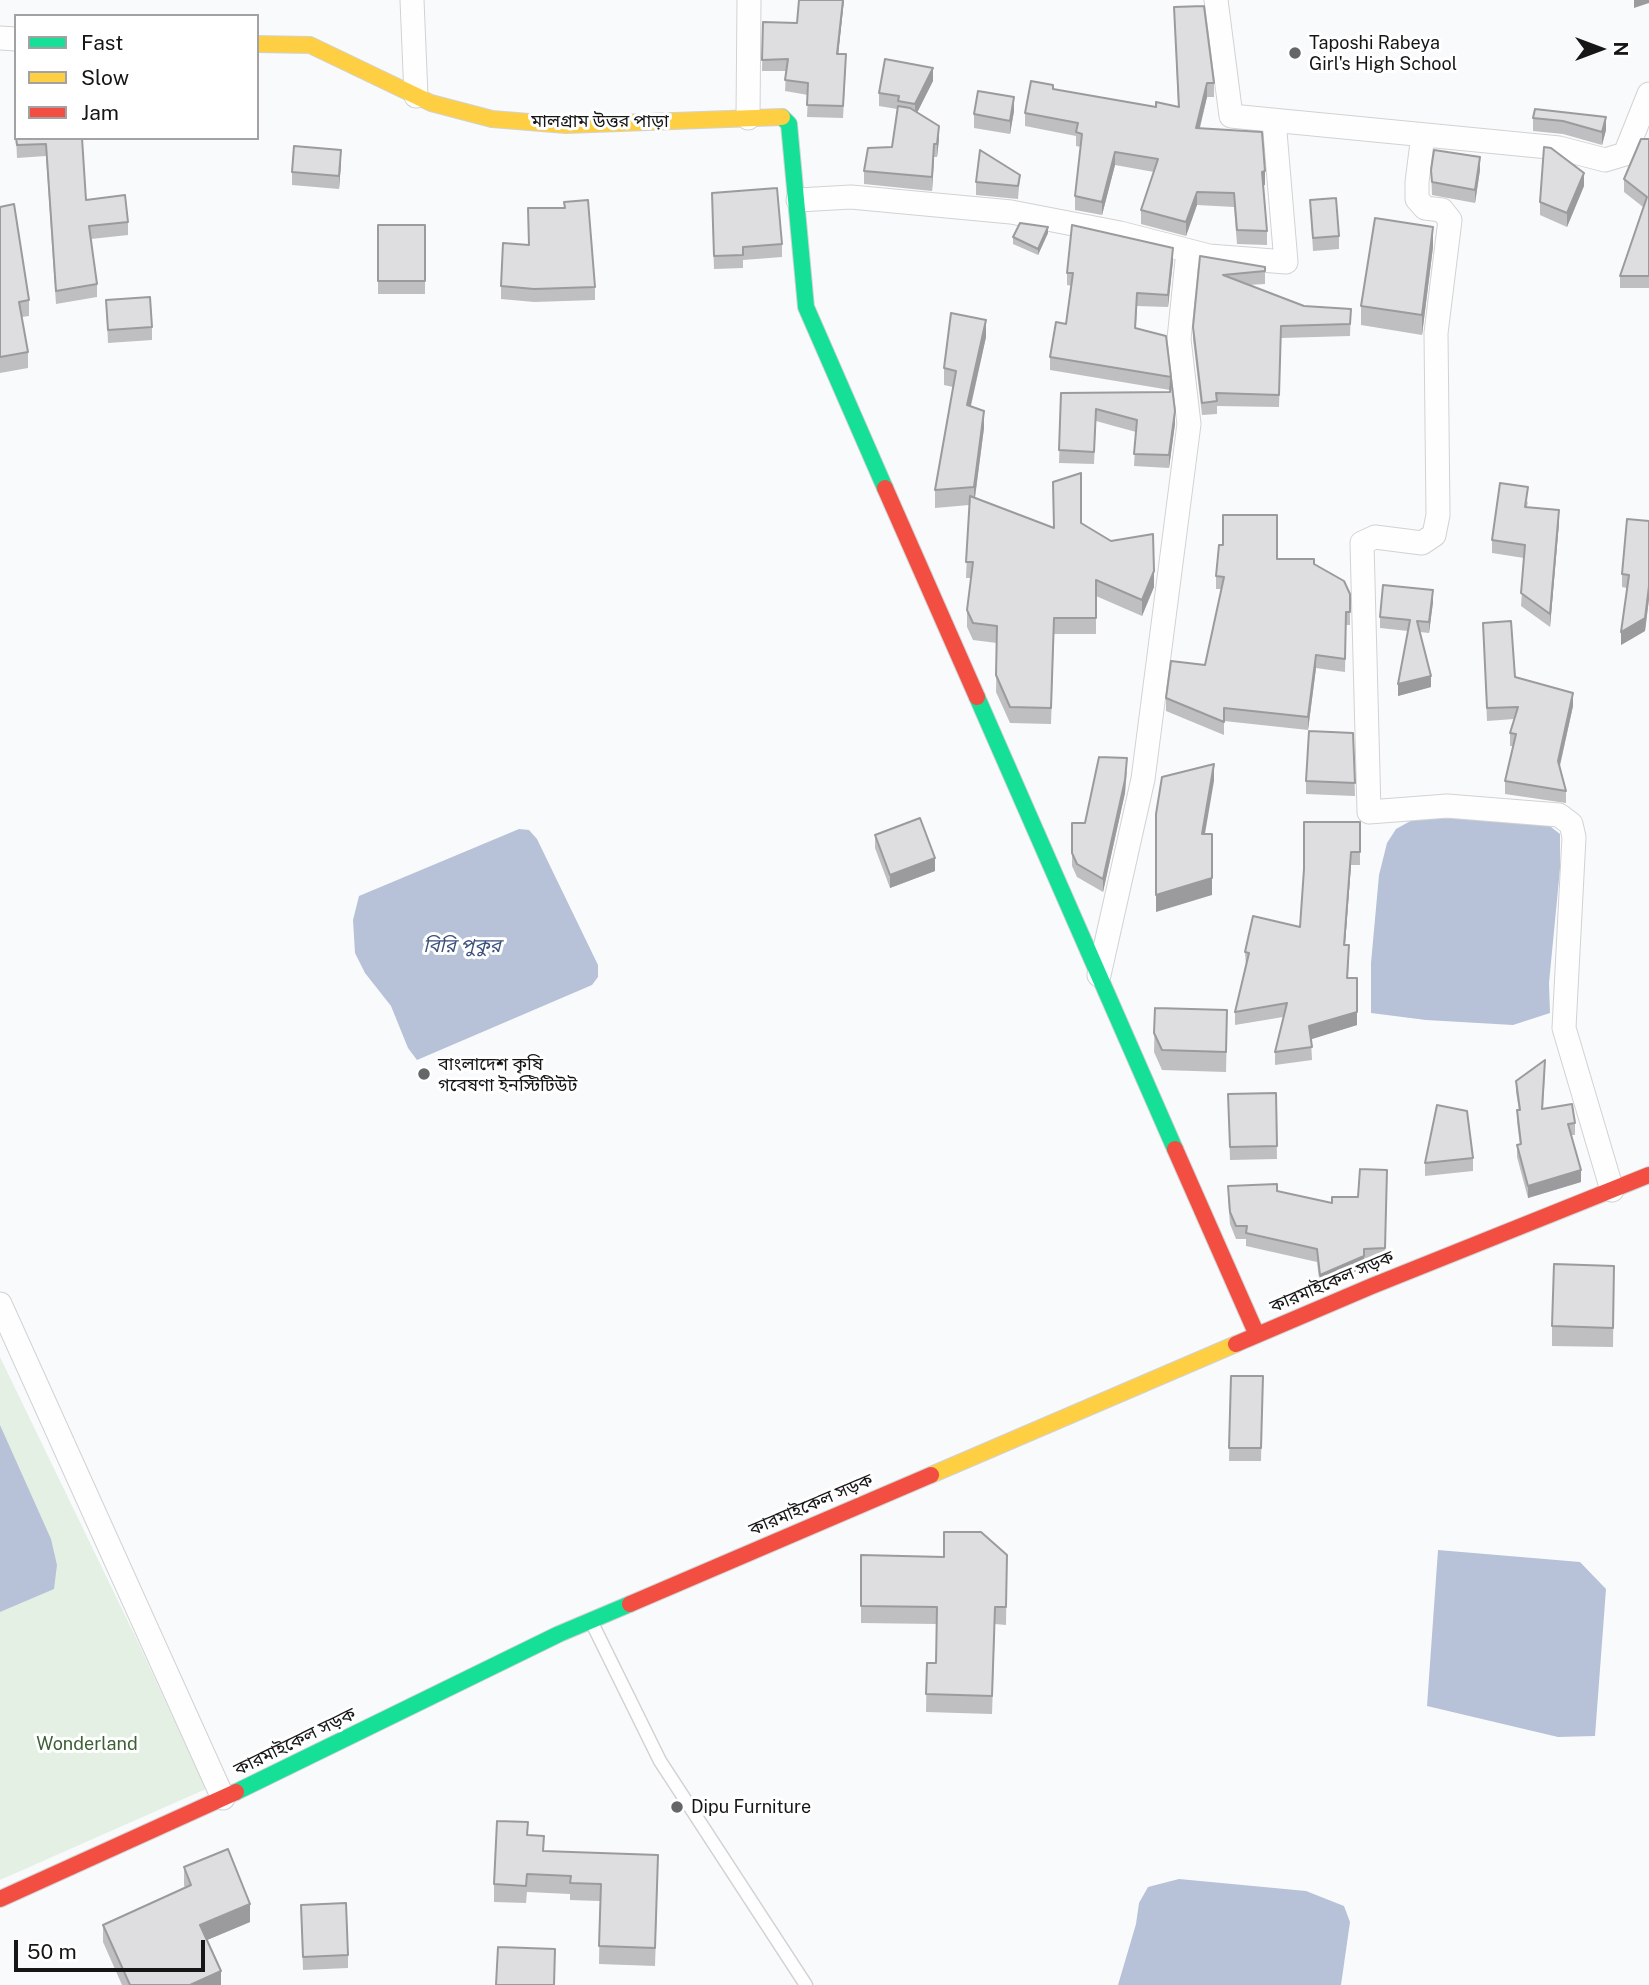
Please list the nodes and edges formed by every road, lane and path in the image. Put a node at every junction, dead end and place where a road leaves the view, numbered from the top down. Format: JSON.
{"nodes":[{"id":1,"x":412,"y":0,"type":"edge"},
{"id":2,"x":749,"y":0,"type":"edge"},
{"id":3,"x":1216,"y":0,"type":"edge"},
{"id":4,"x":259,"y":44,"type":"edge"},
{"id":5,"x":1649,"y":94,"type":"edge"},
{"id":6,"x":416,"y":96,"type":"junction"},
{"id":7,"x":748,"y":118,"type":"junction"},
{"id":8,"x":1274,"y":120,"type":"junction"},
{"id":9,"x":1423,"y":135,"type":"junction"},
{"id":10,"x":798,"y":200,"type":"junction"},
{"id":11,"x":1188,"y":251,"type":"junction"},
{"id":12,"x":1099,"y":975,"type":"junction"},
{"id":13,"x":1649,"y":1175,"type":"edge"},
{"id":14,"x":1612,"y":1190,"type":"junction"},
{"id":15,"x":0,"y":1304,"type":"edge"},
{"id":16,"x":1257,"y":1335,"type":"junction"},
{"id":17,"x":591,"y":1621,"type":"junction"},
{"id":18,"x":223,"y":1798,"type":"junction"},
{"id":19,"x":0,"y":1899,"type":"edge"},
{"id":20,"x":806,"y":1985,"type":"edge"}],
"edges":[{"from":1,"to":6,"type":"street"},
{"from":2,"to":7,"type":"street"},
{"from":3,"to":8,"type":"street"},
{"from":4,"to":6,"type":"street","name":"মালগ্রাম উত্তর পাড়া"},
{"from":5,"to":9,"type":"street"},
{"from":6,"to":7,"type":"street","name":"মালগ্রাম উত্তর পাড়া"},
{"from":7,"to":10,"type":"street","name":"মালগ্রাম উত্তর পাড়া"},
{"from":8,"to":9,"type":"street"},
{"from":8,"to":11,"type":"street"},
{"from":9,"to":14,"type":"street"},
{"from":10,"to":11,"type":"street"},
{"from":10,"to":12,"type":"street"},
{"from":11,"to":12,"type":"street"},
{"from":12,"to":16,"type":"street"},
{"from":13,"to":14,"type":"street","name":"কারমাইকেল সড়ক"},
{"from":14,"to":16,"type":"street","name":"কারমাইকেল সড়ক"},
{"from":15,"to":18,"type":"street"},
{"from":16,"to":17,"type":"street","name":"কারমাইকেল সড়ক"},
{"from":17,"to":18,"type":"street","name":"কারমাইকেল সড়ক"},
{"from":17,"to":20,"type":"lane"},
{"from":18,"to":19,"type":"street","name":"কারমাইকেল সড়ক"}]}
